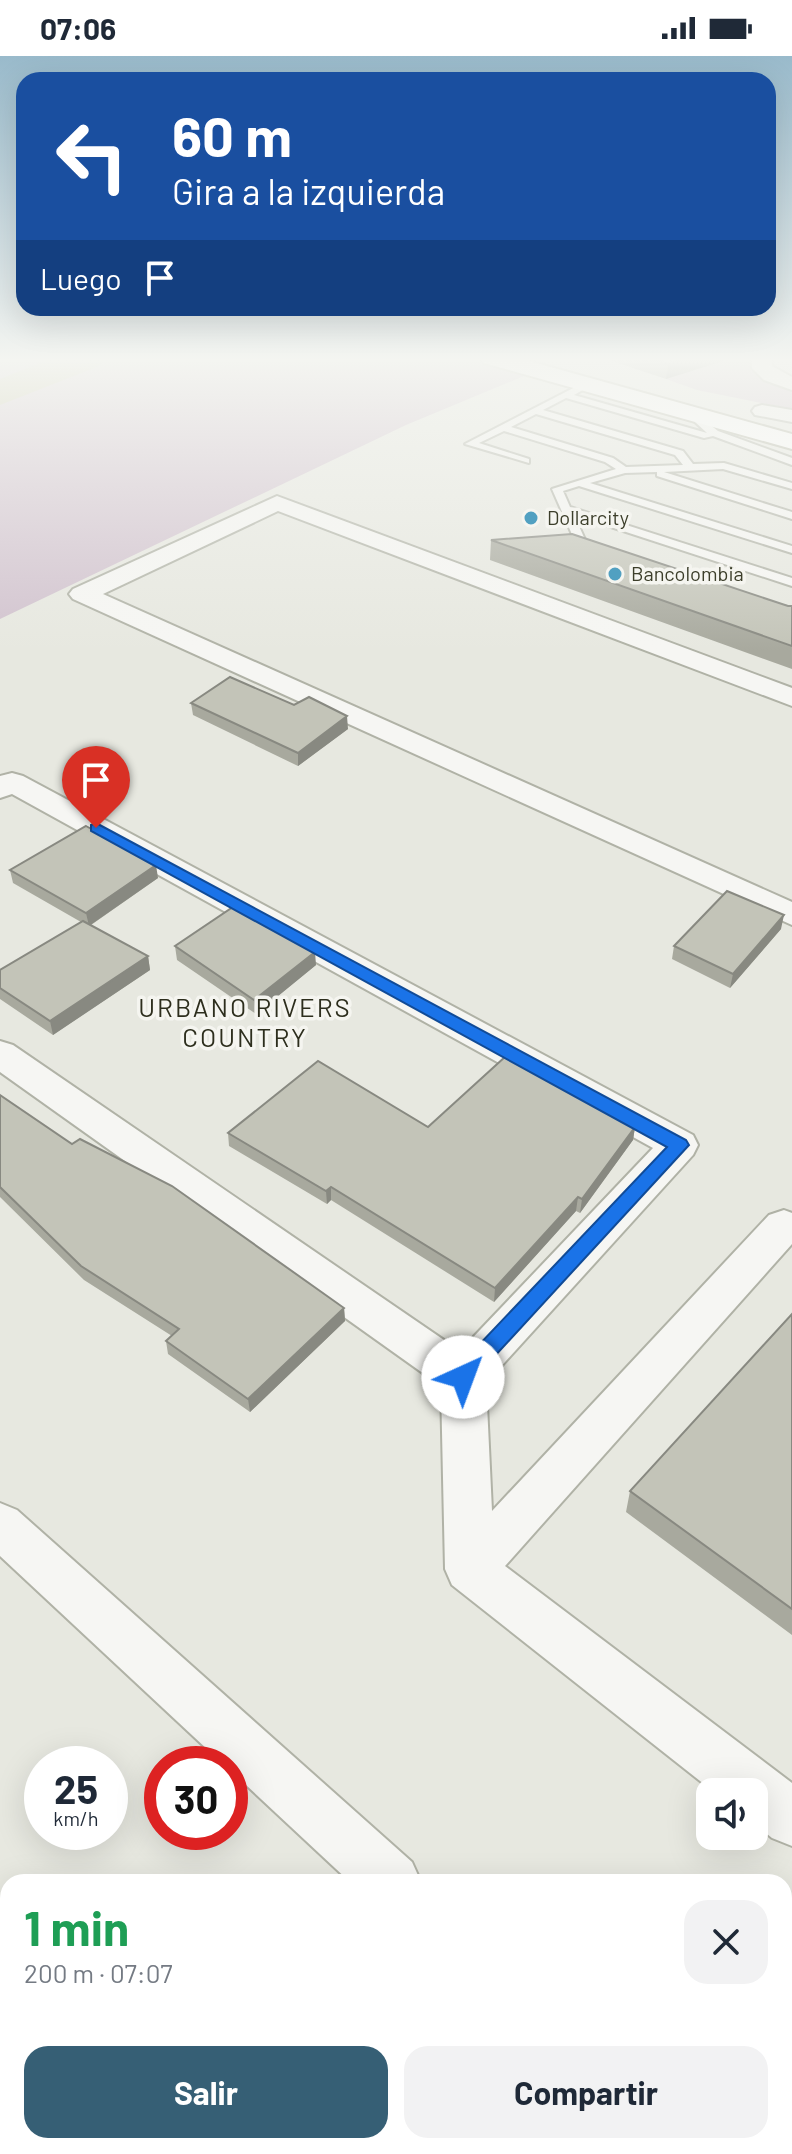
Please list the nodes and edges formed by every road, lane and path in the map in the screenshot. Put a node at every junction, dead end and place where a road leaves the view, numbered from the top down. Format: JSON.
{"nodes":[{"id":1,"x":509,"y":456,"type":"edge"},
{"id":2,"x":596,"y":456,"type":"edge"},
{"id":3,"x":681,"y":456,"type":"edge"},
{"id":4,"x":525,"y":461,"type":"dead end"},
{"id":5,"x":690,"y":467,"type":"junction"},
{"id":6,"x":648,"y":469,"type":"junction"},
{"id":7,"x":624,"y":470,"type":"junction"},
{"id":8,"x":580,"y":483,"type":"junction"},
{"id":9,"x":792,"y":486,"type":"edge"},
{"id":10,"x":566,"y":509,"type":"junction"},
{"id":11,"x":792,"y":516,"type":"edge"},
{"id":12,"x":792,"y":550,"type":"edge"},
{"id":13,"x":612,"y":556,"type":"edge"},
{"id":14,"x":792,"y":582,"type":"edge"},
{"id":15,"x":792,"y":698,"type":"edge"},
{"id":16,"x":0,"y":789,"type":"edge"},
{"id":17,"x":792,"y":915,"type":"edge"},
{"id":18,"x":0,"y":1054,"type":"edge"},
{"id":19,"x":784,"y":1226,"type":"dead end"},
{"id":20,"x":463,"y":1377,"type":"junction"},
{"id":21,"x":0,"y":1525,"type":"edge"},
{"id":22,"x":470,"y":1569,"type":"junction"},
{"id":23,"x":792,"y":1818,"type":"edge"},
{"id":24,"x":383,"y":1874,"type":"edge"}],
"edges":[{"from":1,"to":4,"type":"lane"},
{"from":2,"to":7,"type":"lane"},
{"from":3,"to":5,"type":"lane"},
{"from":5,"to":6,"type":"lane"},
{"from":5,"to":9,"type":"lane"},
{"from":6,"to":7,"type":"lane"},
{"from":6,"to":11,"type":"lane"},
{"from":7,"to":8,"type":"lane"},
{"from":8,"to":10,"type":"lane"},
{"from":8,"to":12,"type":"lane"},
{"from":10,"to":13,"type":"lane"},
{"from":10,"to":14,"type":"lane"},
{"from":15,"to":17,"type":"street"},
{"from":16,"to":20,"type":"street"},
{"from":18,"to":20,"type":"street"},
{"from":19,"to":22,"type":"street"},
{"from":20,"to":22,"type":"street"},
{"from":21,"to":24,"type":"street"},
{"from":22,"to":23,"type":"street"}]}
